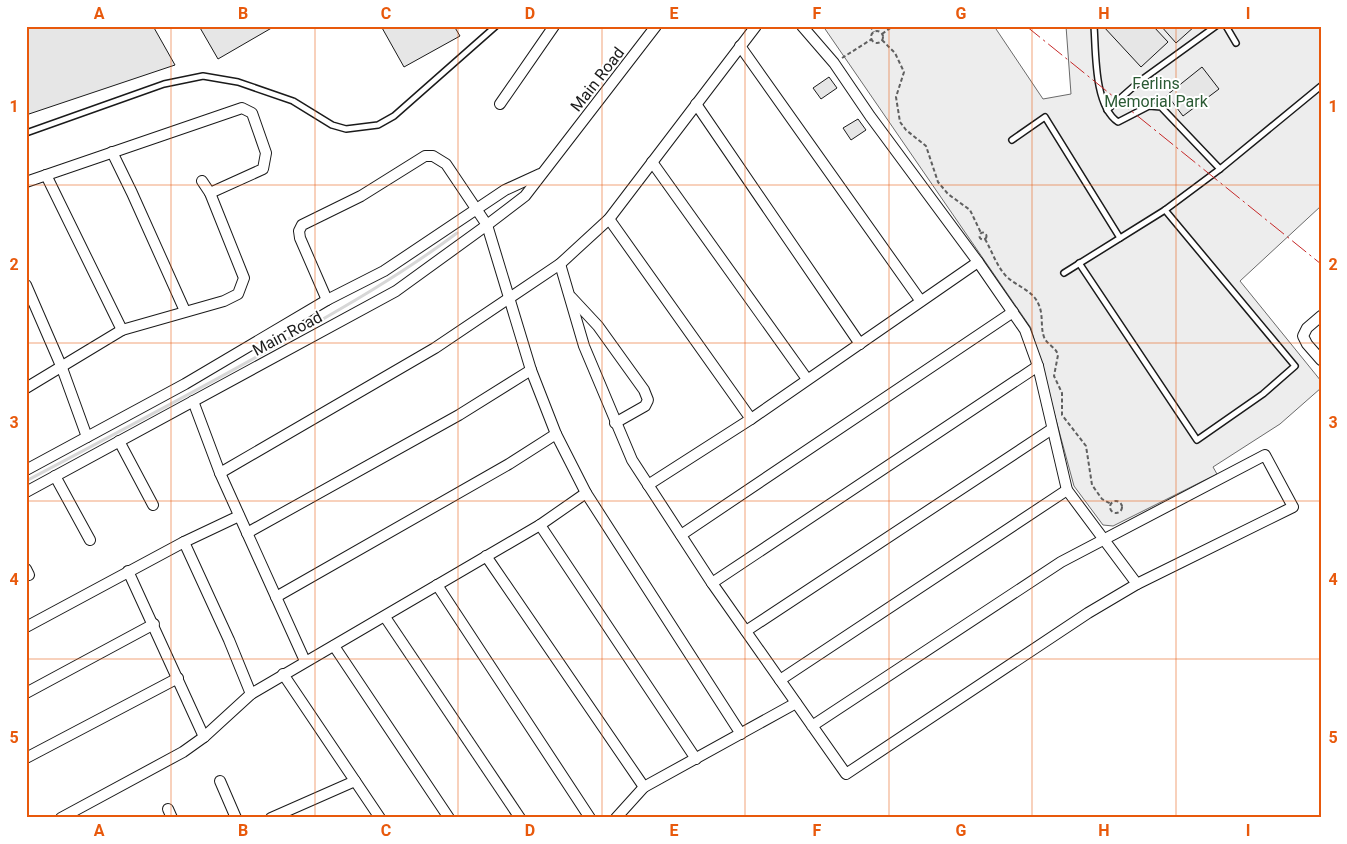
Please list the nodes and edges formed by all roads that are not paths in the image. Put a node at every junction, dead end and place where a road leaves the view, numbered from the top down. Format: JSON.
{"nodes":[{"id":1,"x":496,"y":26,"type":"edge"},
{"id":2,"x":554,"y":26,"type":"edge"},
{"id":3,"x":656,"y":26,"type":"edge"},
{"id":4,"x":756,"y":26,"type":"edge"},
{"id":5,"x":802,"y":26,"type":"edge"},
{"id":6,"x":1094,"y":26,"type":"edge"},
{"id":7,"x":1216,"y":26,"type":"edge"},
{"id":8,"x":1226,"y":26,"type":"edge"},
{"id":9,"x":1236,"y":43,"type":"dead end"},
{"id":10,"x":740,"y":46,"type":"junction"},
{"id":11,"x":1321,"y":86,"type":"edge"},
{"id":12,"x":500,"y":104,"type":"dead end"},
{"id":13,"x":696,"y":104,"type":"junction"},
{"id":14,"x":1106,"y":110,"type":"junction"},
{"id":15,"x":26,"y":133,"type":"edge"},
{"id":16,"x":1012,"y":140,"type":"dead end"},
{"id":17,"x":112,"y":152,"type":"junction"},
{"id":18,"x":652,"y":162,"type":"junction"},
{"id":19,"x":1220,"y":169,"type":"junction"},
{"id":20,"x":544,"y":173,"type":"junction"},
{"id":21,"x":46,"y":175,"type":"junction"},
{"id":22,"x":202,"y":181,"type":"dead end"},
{"id":23,"x":26,"y":182,"type":"edge"},
{"id":24,"x":210,"y":193,"type":"junction"},
{"id":25,"x":476,"y":208,"type":"junction"},
{"id":26,"x":1165,"y":210,"type":"junction"},
{"id":27,"x":609,"y":219,"type":"junction"},
{"id":28,"x":487,"y":225,"type":"junction"},
{"id":29,"x":1120,"y":238,"type":"junction"},
{"id":30,"x":978,"y":262,"type":"junction"},
{"id":31,"x":1079,"y":263,"type":"junction"},
{"id":32,"x":560,"y":264,"type":"junction"},
{"id":33,"x":1064,"y":273,"type":"dead end"},
{"id":34,"x":26,"y":285,"type":"edge"},
{"id":35,"x":570,"y":296,"type":"junction"},
{"id":36,"x":510,"y":298,"type":"junction"},
{"id":37,"x":327,"y":300,"type":"junction"},
{"id":38,"x":920,"y":300,"type":"junction"},
{"id":39,"x":185,"y":311,"type":"junction"},
{"id":40,"x":1013,"y":312,"type":"junction"},
{"id":41,"x":1321,"y":316,"type":"edge"},
{"id":42,"x":122,"y":330,"type":"junction"},
{"id":43,"x":860,"y":344,"type":"junction"},
{"id":44,"x":1321,"y":360,"type":"edge"},
{"id":45,"x":1038,"y":366,"type":"junction"},
{"id":46,"x":62,"y":368,"type":"junction"},
{"id":47,"x":531,"y":370,"type":"junction"},
{"id":48,"x":807,"y":379,"type":"junction"},
{"id":49,"x":26,"y":388,"type":"edge"},
{"id":50,"x":193,"y":401,"type":"junction"},
{"id":51,"x":751,"y":419,"type":"junction"},
{"id":52,"x":615,"y":423,"type":"junction"},
{"id":53,"x":1052,"y":429,"type":"junction"},
{"id":54,"x":556,"y":434,"type":"junction"},
{"id":55,"x":87,"y":437,"type":"junction"},
{"id":56,"x":119,"y":441,"type":"junction"},
{"id":57,"x":26,"y":470,"type":"edge"},
{"id":58,"x":220,"y":473,"type":"junction"},
{"id":59,"x":55,"y":476,"type":"junction"},
{"id":60,"x":648,"y":486,"type":"junction"},
{"id":61,"x":1067,"y":490,"type":"junction"},
{"id":62,"x":26,"y":492,"type":"edge"},
{"id":63,"x":586,"y":493,"type":"junction"},
{"id":64,"x":152,"y":505,"type":"dead end"},
{"id":65,"x":239,"y":516,"type":"junction"},
{"id":66,"x":540,"y":525,"type":"junction"},
{"id":67,"x":247,"y":533,"type":"junction"},
{"id":68,"x":681,"y":534,"type":"junction"},
{"id":69,"x":1106,"y":539,"type":"junction"},
{"id":70,"x":90,"y":540,"type":"dead end"},
{"id":71,"x":184,"y":542,"type":"junction"},
{"id":72,"x":486,"y":556,"type":"junction"},
{"id":73,"x":128,"y":571,"type":"junction"},
{"id":74,"x":712,"y":583,"type":"junction"},
{"id":75,"x":1137,"y":584,"type":"junction"},
{"id":76,"x":437,"y":586,"type":"junction"},
{"id":77,"x":276,"y":597,"type":"junction"},
{"id":78,"x":385,"y":617,"type":"junction"},
{"id":79,"x":154,"y":624,"type":"junction"},
{"id":80,"x":26,"y":627,"type":"edge"},
{"id":81,"x":746,"y":631,"type":"junction"},
{"id":82,"x":334,"y":646,"type":"junction"},
{"id":83,"x":305,"y":661,"type":"junction"},
{"id":84,"x":283,"y":674,"type":"junction"},
{"id":85,"x":178,"y":678,"type":"junction"},
{"id":86,"x":780,"y":680,"type":"junction"},
{"id":87,"x":26,"y":693,"type":"edge"},
{"id":88,"x":251,"y":694,"type":"junction"},
{"id":89,"x":796,"y":704,"type":"junction"},
{"id":90,"x":812,"y":726,"type":"junction"},
{"id":91,"x":741,"y":734,"type":"junction"},
{"id":92,"x":204,"y":737,"type":"junction"},
{"id":93,"x":26,"y":758,"type":"edge"},
{"id":94,"x":696,"y":759,"type":"junction"},
{"id":95,"x":220,"y":781,"type":"dead end"},
{"id":96,"x":355,"y":781,"type":"junction"},
{"id":97,"x":644,"y":787,"type":"junction"},
{"id":98,"x":62,"y":818,"type":"edge"},
{"id":99,"x":236,"y":818,"type":"edge"},
{"id":100,"x":271,"y":818,"type":"edge"},
{"id":101,"x":380,"y":818,"type":"edge"},
{"id":102,"x":449,"y":818,"type":"edge"},
{"id":103,"x":520,"y":818,"type":"edge"},
{"id":104,"x":590,"y":818,"type":"edge"},
{"id":105,"x":616,"y":818,"type":"edge"}],
"edges":[{"from":1,"to":15,"type":"lane"},
{"from":2,"to":12,"type":"street"},
{"from":3,"to":20,"type":"street","name":"Main Road"},
{"from":4,"to":10,"type":"street"},
{"from":5,"to":30,"type":"street"},
{"from":6,"to":14,"type":"lane"},
{"from":7,"to":14,"type":"lane"},
{"from":8,"to":9,"type":"lane"},
{"from":10,"to":13,"type":"street"},
{"from":10,"to":38,"type":"street"},
{"from":11,"to":19,"type":"lane"},
{"from":13,"to":18,"type":"street"},
{"from":13,"to":43,"type":"street"},
{"from":14,"to":19,"type":"lane"},
{"from":16,"to":29,"type":"lane"},
{"from":17,"to":21,"type":"street"},
{"from":17,"to":24,"type":"street"},
{"from":17,"to":39,"type":"street"},
{"from":18,"to":27,"type":"street"},
{"from":18,"to":48,"type":"street"},
{"from":19,"to":26,"type":"lane"},
{"from":20,"to":25,"type":"street","name":"Main Road"},
{"from":20,"to":28,"type":"street","name":"Main Road"},
{"from":21,"to":23,"type":"street"},
{"from":21,"to":42,"type":"street"},
{"from":22,"to":24,"type":"street"},
{"from":24,"to":39,"type":"street"},
{"from":25,"to":28,"type":"street"},
{"from":25,"to":37,"type":"street","name":"Main Road"},
{"from":25,"to":37,"type":"street"},
{"from":26,"to":29,"type":"lane"},
{"from":26,"to":31,"type":"lane"},
{"from":27,"to":32,"type":"street"},
{"from":27,"to":51,"type":"street"},
{"from":28,"to":36,"type":"street"},
{"from":28,"to":50,"type":"street","name":"Main Road"},
{"from":29,"to":31,"type":"lane"},
{"from":30,"to":38,"type":"street"},
{"from":30,"to":40,"type":"street"},
{"from":31,"to":33,"type":"lane"},
{"from":32,"to":35,"type":"street"},
{"from":32,"to":36,"type":"street"},
{"from":34,"to":46,"type":"street"},
{"from":35,"to":52,"type":"street"},
{"from":35,"to":52,"type":"street"},
{"from":36,"to":47,"type":"street"},
{"from":36,"to":58,"type":"street"},
{"from":37,"to":55,"type":"street","name":"Main Road"},
{"from":38,"to":43,"type":"street"},
{"from":39,"to":42,"type":"street"},
{"from":40,"to":45,"type":"street"},
{"from":40,"to":68,"type":"street"},
{"from":41,"to":44,"type":"street"},
{"from":42,"to":46,"type":"street"},
{"from":43,"to":48,"type":"street"},
{"from":45,"to":53,"type":"street"},
{"from":45,"to":74,"type":"street"},
{"from":46,"to":49,"type":"street"},
{"from":46,"to":55,"type":"street"},
{"from":47,"to":54,"type":"street"},
{"from":47,"to":67,"type":"street"},
{"from":48,"to":51,"type":"street"},
{"from":50,"to":56,"type":"street","name":"Main Road"},
{"from":50,"to":58,"type":"street"},
{"from":51,"to":60,"type":"street"},
{"from":52,"to":60,"type":"street"},
{"from":53,"to":61,"type":"street"},
{"from":53,"to":81,"type":"street"},
{"from":54,"to":63,"type":"street"},
{"from":54,"to":77,"type":"street"},
{"from":55,"to":57,"type":"street","name":"Main Road"},
{"from":56,"to":59,"type":"street","name":"Main Road"},
{"from":56,"to":64,"type":"street"},
{"from":58,"to":65,"type":"street"},
{"from":59,"to":62,"type":"street","name":"Main Road"},
{"from":59,"to":70,"type":"street"},
{"from":60,"to":68,"type":"street"},
{"from":61,"to":69,"type":"street"},
{"from":61,"to":86,"type":"street"},
{"from":63,"to":66,"type":"street"},
{"from":63,"to":91,"type":"street"},
{"from":65,"to":67,"type":"street"},
{"from":65,"to":71,"type":"street"},
{"from":66,"to":72,"type":"street"},
{"from":66,"to":94,"type":"street"},
{"from":67,"to":77,"type":"street"},
{"from":68,"to":74,"type":"street"},
{"from":69,"to":75,"type":"street"},
{"from":69,"to":75,"type":"street"},
{"from":69,"to":90,"type":"street"},
{"from":71,"to":73,"type":"street"},
{"from":71,"to":88,"type":"street"},
{"from":72,"to":76,"type":"street"},
{"from":72,"to":97,"type":"street"},
{"from":73,"to":79,"type":"street"},
{"from":73,"to":80,"type":"street"},
{"from":74,"to":81,"type":"street"},
{"from":75,"to":90,"type":"street"},
{"from":76,"to":78,"type":"street"},
{"from":76,"to":104,"type":"street"},
{"from":77,"to":83,"type":"street"},
{"from":78,"to":82,"type":"street"},
{"from":78,"to":103,"type":"street"},
{"from":79,"to":85,"type":"street"},
{"from":79,"to":87,"type":"street"},
{"from":81,"to":86,"type":"street"},
{"from":82,"to":83,"type":"street"},
{"from":82,"to":102,"type":"street"},
{"from":83,"to":84,"type":"street"},
{"from":84,"to":88,"type":"street"},
{"from":84,"to":96,"type":"street"},
{"from":85,"to":92,"type":"street"},
{"from":85,"to":93,"type":"street"},
{"from":86,"to":89,"type":"street"},
{"from":88,"to":92,"type":"street"},
{"from":89,"to":90,"type":"street"},
{"from":89,"to":91,"type":"street"},
{"from":91,"to":94,"type":"street"},
{"from":92,"to":98,"type":"street"},
{"from":94,"to":97,"type":"street"},
{"from":95,"to":99,"type":"street"},
{"from":96,"to":100,"type":"street"},
{"from":96,"to":101,"type":"street"},
{"from":97,"to":105,"type":"street"}]}
